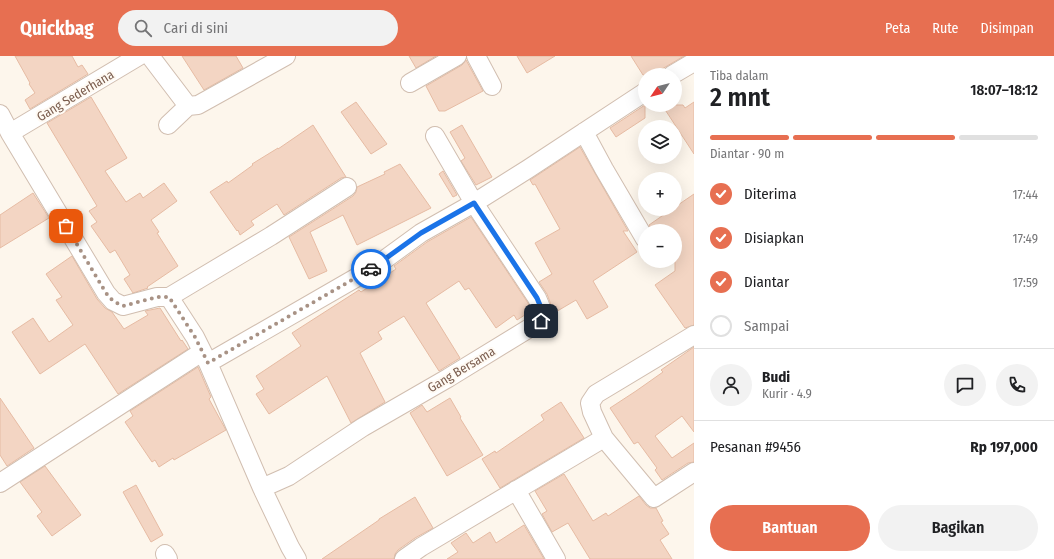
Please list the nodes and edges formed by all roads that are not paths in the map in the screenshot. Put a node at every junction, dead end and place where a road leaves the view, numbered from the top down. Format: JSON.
{"nodes":[{"id":1,"x":139,"y":56,"type":"edge"},
{"id":2,"x":150,"y":56,"type":"edge"},
{"id":3,"x":286,"y":56,"type":"edge"},
{"id":4,"x":457,"y":56,"type":"edge"},
{"id":5,"x":476,"y":56,"type":"edge"},
{"id":6,"x":694,"y":62,"type":"edge"},
{"id":7,"x":682,"y":69,"type":"edge"},
{"id":8,"x":410,"y":83,"type":"dead end"},
{"id":9,"x":492,"y":86,"type":"dead end"},
{"id":10,"x":638,"y":97,"type":"edge"},
{"id":11,"x":188,"y":106,"type":"junction"},
{"id":12,"x":0,"y":114,"type":"edge"},
{"id":13,"x":168,"y":125,"type":"dead end"},
{"id":14,"x":584,"y":132,"type":"junction"},
{"id":15,"x":10,"y":133,"type":"junction"},
{"id":16,"x":435,"y":136,"type":"dead end"},
{"id":17,"x":347,"y":187,"type":"dead end"},
{"id":18,"x":474,"y":203,"type":"junction"},
{"id":19,"x":638,"y":227,"type":"edge"},
{"id":20,"x":169,"y":297,"type":"junction"},
{"id":21,"x":694,"y":336,"type":"edge"},
{"id":22,"x":205,"y":358,"type":"junction"},
{"id":23,"x":604,"y":438,"type":"junction"},
{"id":24,"x":694,"y":472,"type":"edge"},
{"id":25,"x":0,"y":483,"type":"edge"},
{"id":26,"x":262,"y":488,"type":"junction"},
{"id":27,"x":516,"y":490,"type":"junction"},
{"id":28,"x":426,"y":553,"type":"edge"},
{"id":29,"x":297,"y":559,"type":"edge"},
{"id":30,"x":404,"y":559,"type":"edge"},
{"id":31,"x":556,"y":559,"type":"edge"}],
"edges":[{"from":1,"to":15,"type":"street","name":"Gang Sederhana"},
{"from":2,"to":11,"type":"street"},
{"from":3,"to":11,"type":"street"},
{"from":4,"to":8,"type":"street"},
{"from":5,"to":9,"type":"street"},
{"from":6,"to":7,"type":"street"},
{"from":10,"to":14,"type":"street"},
{"from":11,"to":13,"type":"street"},
{"from":12,"to":15,"type":"street"},
{"from":14,"to":18,"type":"street"},
{"from":14,"to":19,"type":"street"},
{"from":15,"to":20,"type":"street"},
{"from":16,"to":18,"type":"street"},
{"from":17,"to":20,"type":"street"},
{"from":18,"to":22,"type":"street"},
{"from":18,"to":26,"type":"street","name":"Gang Bersama"},
{"from":20,"to":22,"type":"street"},
{"from":21,"to":23,"type":"street"},
{"from":22,"to":25,"type":"street"},
{"from":22,"to":26,"type":"street"},
{"from":23,"to":24,"type":"street"},
{"from":23,"to":27,"type":"street"},
{"from":26,"to":29,"type":"street"},
{"from":27,"to":28,"type":"street"},
{"from":27,"to":31,"type":"street"},
{"from":28,"to":30,"type":"street"}]}
